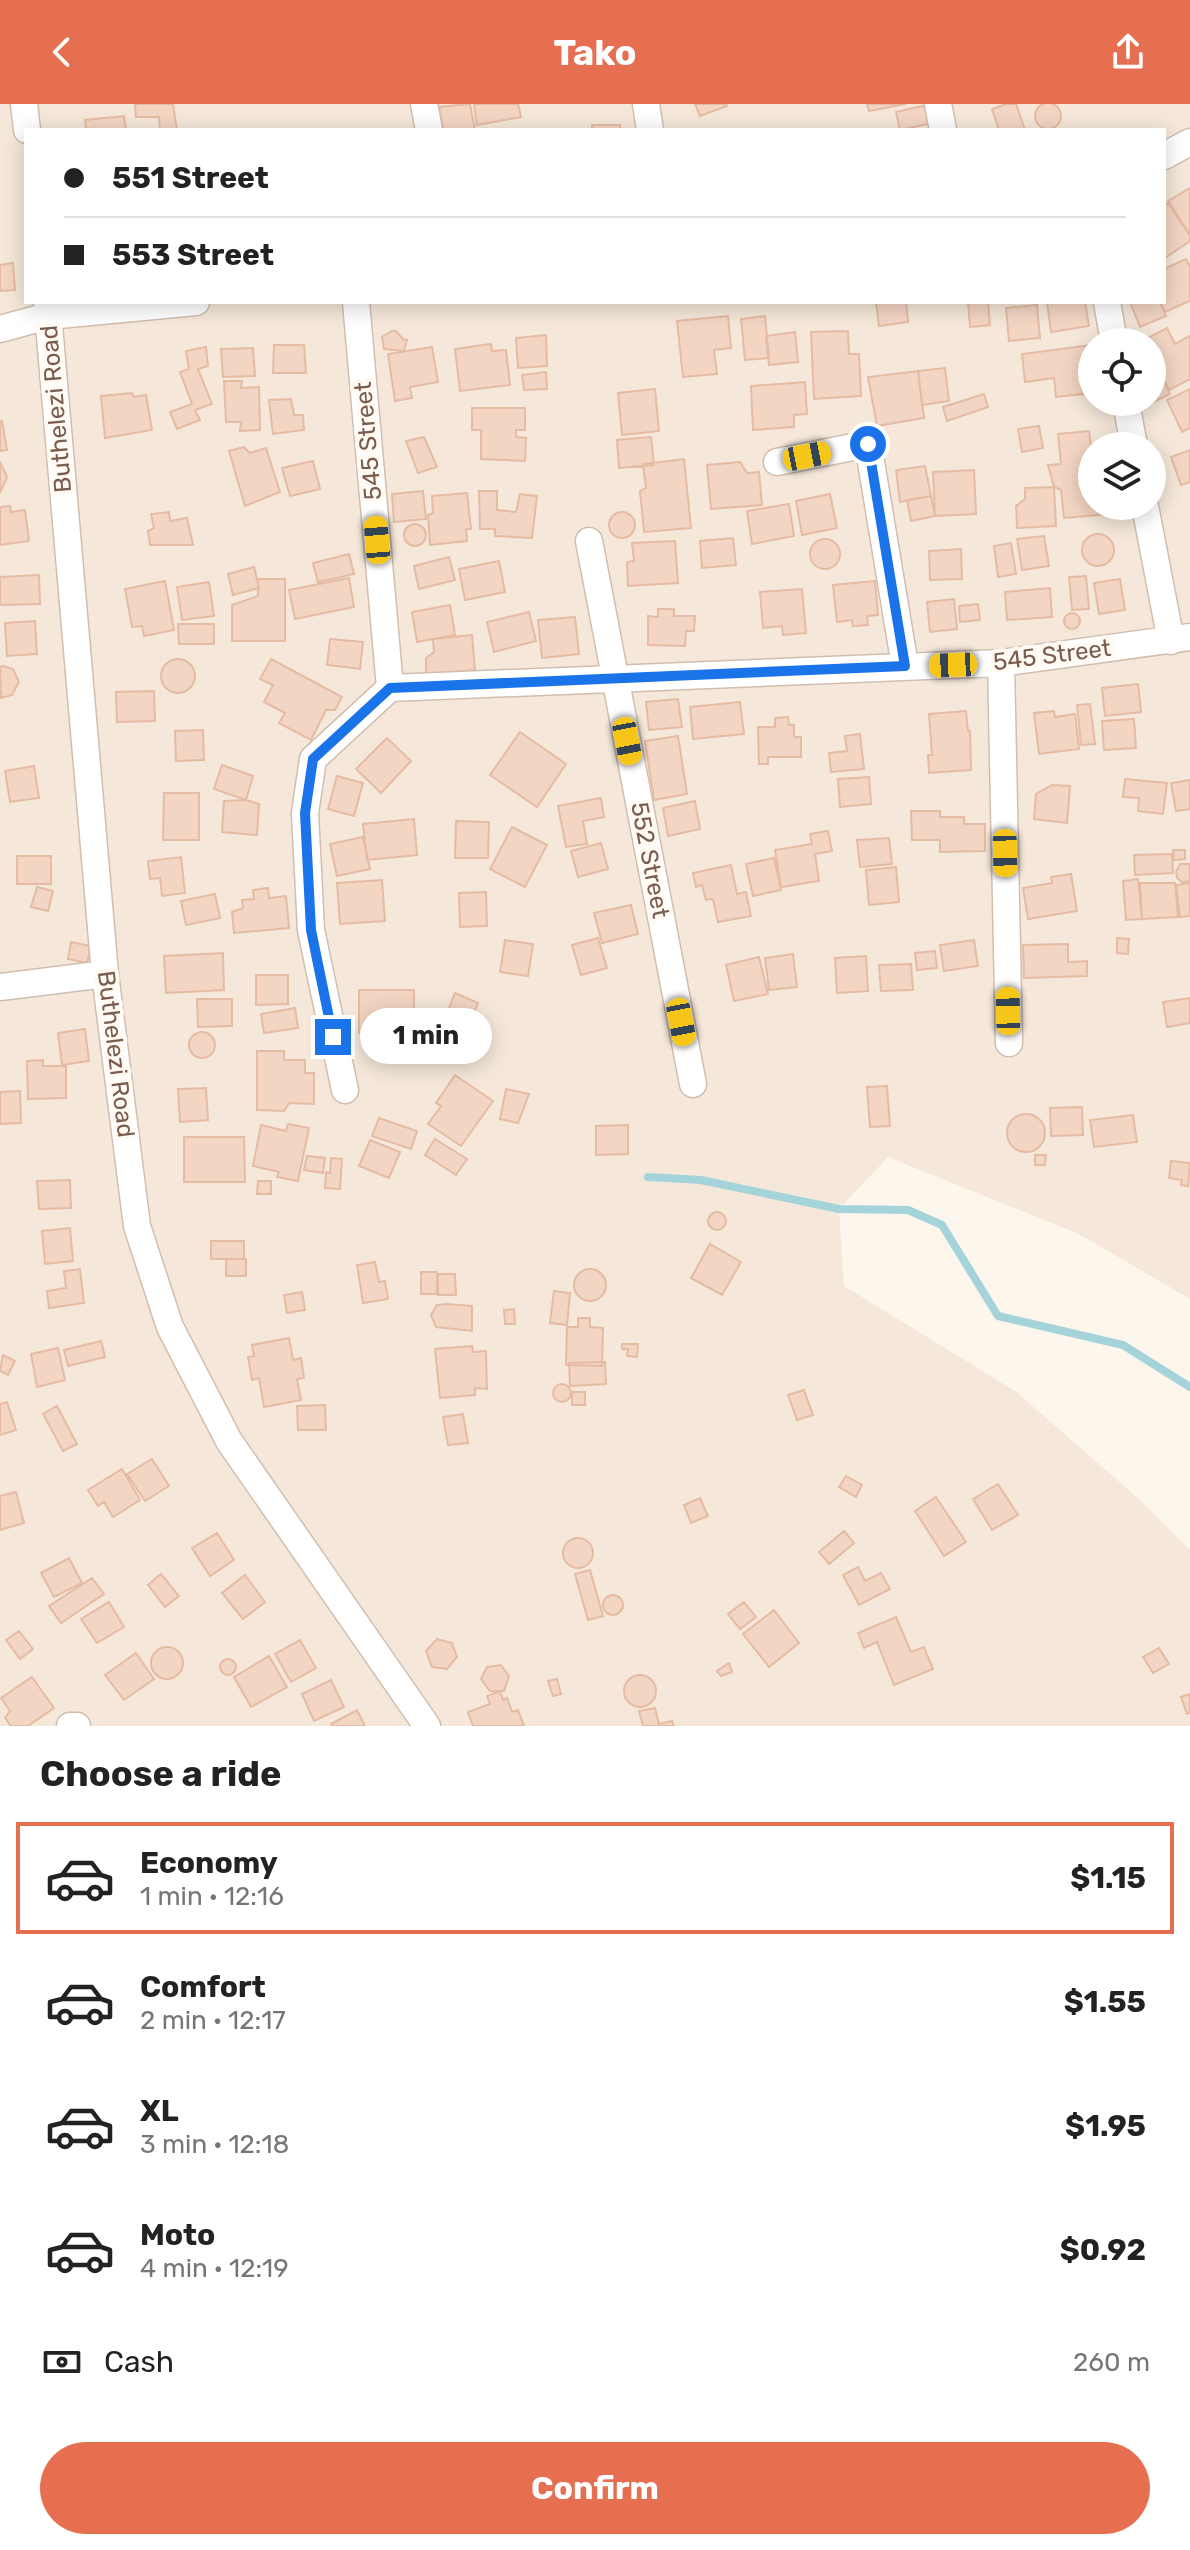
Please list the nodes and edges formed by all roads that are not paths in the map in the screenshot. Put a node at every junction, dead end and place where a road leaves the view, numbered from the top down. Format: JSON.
{"nodes":[{"id":1,"x":24,"y":104,"type":"edge"},
{"id":2,"x":424,"y":104,"type":"edge"},
{"id":3,"x":646,"y":104,"type":"edge"},
{"id":4,"x":938,"y":104,"type":"edge"},
{"id":5,"x":27,"y":128,"type":"edge"},
{"id":6,"x":429,"y":128,"type":"edge"},
{"id":7,"x":650,"y":128,"type":"edge"},
{"id":8,"x":943,"y":128,"type":"edge"},
{"id":9,"x":1190,"y":142,"type":"edge"},
{"id":10,"x":1166,"y":155,"type":"edge"},
{"id":11,"x":154,"y":304,"type":"edge"},
{"id":12,"x":356,"y":304,"type":"edge"},
{"id":13,"x":1107,"y":304,"type":"edge"},
{"id":14,"x":48,"y":309,"type":"edge"},
{"id":15,"x":1112,"y":328,"type":"edge"},
{"id":16,"x":0,"y":329,"type":"edge"},
{"id":17,"x":777,"y":462,"type":"dead end"},
{"id":18,"x":1149,"y":520,"type":"edge"},
{"id":19,"x":589,"y":541,"type":"dead end"},
{"id":20,"x":1180,"y":639,"type":"edge"},
{"id":21,"x":1001,"y":663,"type":"junction"},
{"id":22,"x":905,"y":666,"type":"junction"},
{"id":23,"x":615,"y":679,"type":"junction"},
{"id":24,"x":390,"y":688,"type":"junction"},
{"id":25,"x":105,"y":974,"type":"junction"},
{"id":26,"x":0,"y":987,"type":"edge"},
{"id":27,"x":1009,"y":1043,"type":"dead end"},
{"id":28,"x":693,"y":1084,"type":"dead end"},
{"id":29,"x":345,"y":1090,"type":"dead end"},
{"id":30,"x":70,"y":1726,"type":"edge"},
{"id":31,"x":77,"y":1726,"type":"edge"},
{"id":32,"x":427,"y":1726,"type":"edge"}],
"edges":[{"from":1,"to":5,"type":"street"},
{"from":2,"to":6,"type":"street"},
{"from":3,"to":7,"type":"street"},
{"from":4,"to":8,"type":"street"},
{"from":9,"to":10,"type":"street"},
{"from":11,"to":14,"type":"street"},
{"from":12,"to":24,"type":"street","name":"545 Street"},
{"from":13,"to":15,"type":"street"},
{"from":14,"to":16,"type":"street"},
{"from":14,"to":25,"type":"street","name":"Buthelezi Road"},
{"from":17,"to":22,"type":"street"},
{"from":18,"to":20,"type":"street"},
{"from":19,"to":23,"type":"street","name":"552 Street"},
{"from":20,"to":21,"type":"street","name":"545 Street"},
{"from":21,"to":22,"type":"street","name":"545 Street"},
{"from":21,"to":27,"type":"street"},
{"from":22,"to":23,"type":"street","name":"545 Street"},
{"from":23,"to":24,"type":"street","name":"545 Street"},
{"from":23,"to":28,"type":"street","name":"552 Street"},
{"from":24,"to":29,"type":"street"},
{"from":25,"to":26,"type":"street"},
{"from":25,"to":32,"type":"street","name":"Buthelezi Road"},
{"from":30,"to":31,"type":"street"}]}
